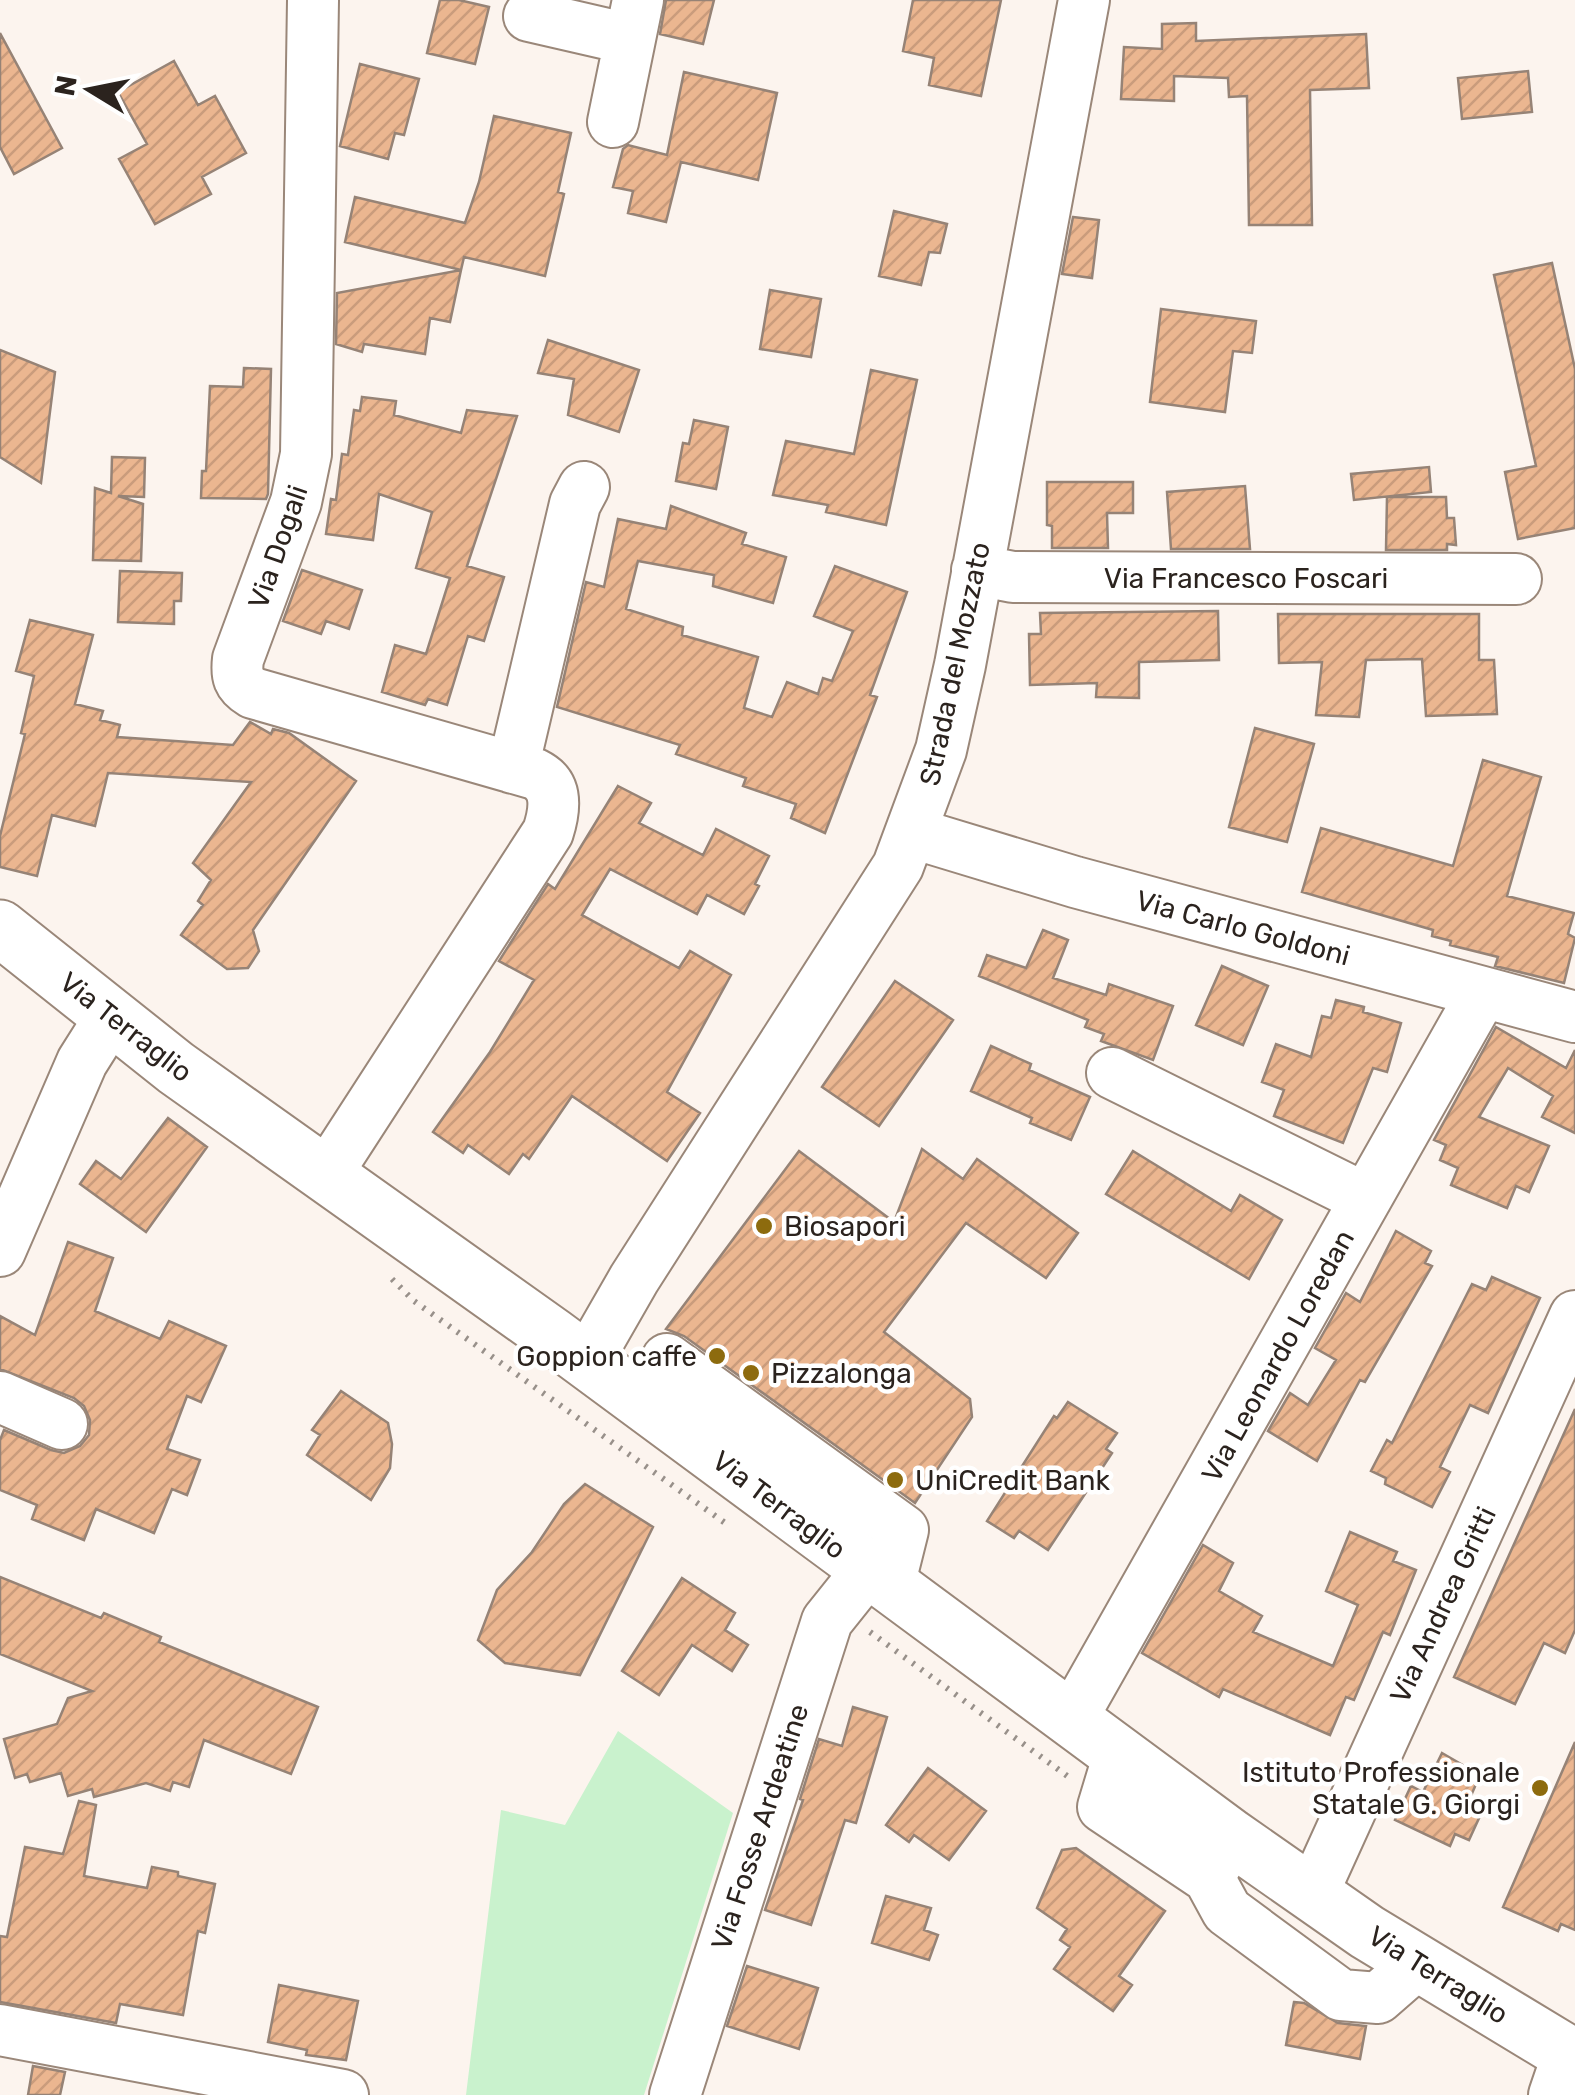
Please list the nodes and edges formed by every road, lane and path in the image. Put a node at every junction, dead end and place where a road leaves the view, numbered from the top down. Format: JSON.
{"nodes":[{"id":1,"x":313,"y":0,"type":"edge"},
{"id":2,"x":1084,"y":0,"type":"edge"},
{"id":3,"x":529,"y":16,"type":"dead end"},
{"id":4,"x":634,"y":20,"type":"edge"},
{"id":5,"x":612,"y":122,"type":"dead end"},
{"id":6,"x":584,"y":487,"type":"dead end"},
{"id":7,"x":977,"y":570,"type":"junction"},
{"id":8,"x":1516,"y":579,"type":"dead end"},
{"id":9,"x":513,"y":768,"type":"junction"},
{"id":10,"x":913,"y":833,"type":"junction"},
{"id":11,"x":0,"y":928,"type":"edge"},
{"id":12,"x":1483,"y":992,"type":"junction"},
{"id":13,"x":111,"y":1016,"type":"junction"},
{"id":14,"x":1575,"y":1017,"type":"edge"},
{"id":15,"x":1112,"y":1073,"type":"dead end"},
{"id":16,"x":326,"y":1175,"type":"junction"},
{"id":17,"x":1366,"y":1199,"type":"junction"},
{"id":18,"x":0,"y":1251,"type":"edge"},
{"id":19,"x":1575,"y":1316,"type":"edge"},
{"id":20,"x":667,"y":1360,"type":"dead end"},
{"id":21,"x":586,"y":1362,"type":"junction"},
{"id":22,"x":0,"y":1397,"type":"edge"},
{"id":23,"x":62,"y":1424,"type":"dead end"},
{"id":24,"x":774,"y":1467,"type":"junction"},
{"id":25,"x":873,"y":1594,"type":"junction"},
{"id":26,"x":1072,"y":1720,"type":"junction"},
{"id":27,"x":1098,"y":1769,"type":"junction"},
{"id":28,"x":1220,"y":1857,"type":"junction"},
{"id":29,"x":1312,"y":1894,"type":"junction"},
{"id":30,"x":1416,"y":1964,"type":"junction"},
{"id":31,"x":0,"y":2030,"type":"edge"},
{"id":32,"x":1565,"y":2069,"type":"edge"},
{"id":33,"x":343,"y":2095,"type":"edge"},
{"id":34,"x":675,"y":2095,"type":"edge"}],
"edges":[{"from":1,"to":9,"type":"street","name":"Via Dogali"},
{"from":2,"to":7,"type":"street","name":"Strada del Mozzato"},
{"from":3,"to":4,"type":"street"},
{"from":4,"to":5,"type":"street"},
{"from":6,"to":9,"type":"street"},
{"from":7,"to":8,"type":"street","name":"Via Francesco Foscari"},
{"from":7,"to":10,"type":"street","name":"Strada del Mozzato"},
{"from":9,"to":16,"type":"street","name":"Via Dogali"},
{"from":10,"to":12,"type":"street","name":"Via Carlo Goldoni"},
{"from":10,"to":21,"type":"street","name":"Strada del Mozzato"},
{"from":11,"to":13,"type":"main road","name":"Via Terraglio"},
{"from":12,"to":14,"type":"street","name":"Via Carlo Goldoni"},
{"from":12,"to":17,"type":"street","name":"Via Leonardo Loredan"},
{"from":13,"to":16,"type":"main road","name":"Via Terraglio"},
{"from":13,"to":18,"type":"street"},
{"from":15,"to":17,"type":"street"},
{"from":16,"to":21,"type":"main road","name":"Via Terraglio"},
{"from":17,"to":26,"type":"street","name":"Via Leonardo Loredan"},
{"from":19,"to":29,"type":"street","name":"Via Andrea Gritti"},
{"from":20,"to":24,"type":"street"},
{"from":21,"to":24,"type":"main road","name":"Via Terraglio"},
{"from":22,"to":23,"type":"street"},
{"from":24,"to":25,"type":"main road","name":"Via Terraglio"},
{"from":25,"to":26,"type":"main road","name":"Via Terraglio"},
{"from":25,"to":27,"type":"path"},
{"from":25,"to":34,"type":"street","name":"Via Fosse Ardeatine"},
{"from":26,"to":27,"type":"main road","name":"Via Terraglio"},
{"from":27,"to":28,"type":"main road","name":"Via Terraglio"},
{"from":28,"to":29,"type":"main road","name":"Via Terraglio"},
{"from":28,"to":30,"type":"street"},
{"from":29,"to":30,"type":"main road","name":"Via Terraglio"},
{"from":30,"to":32,"type":"main road","name":"Via Terraglio"},
{"from":31,"to":33,"type":"street"}]}
